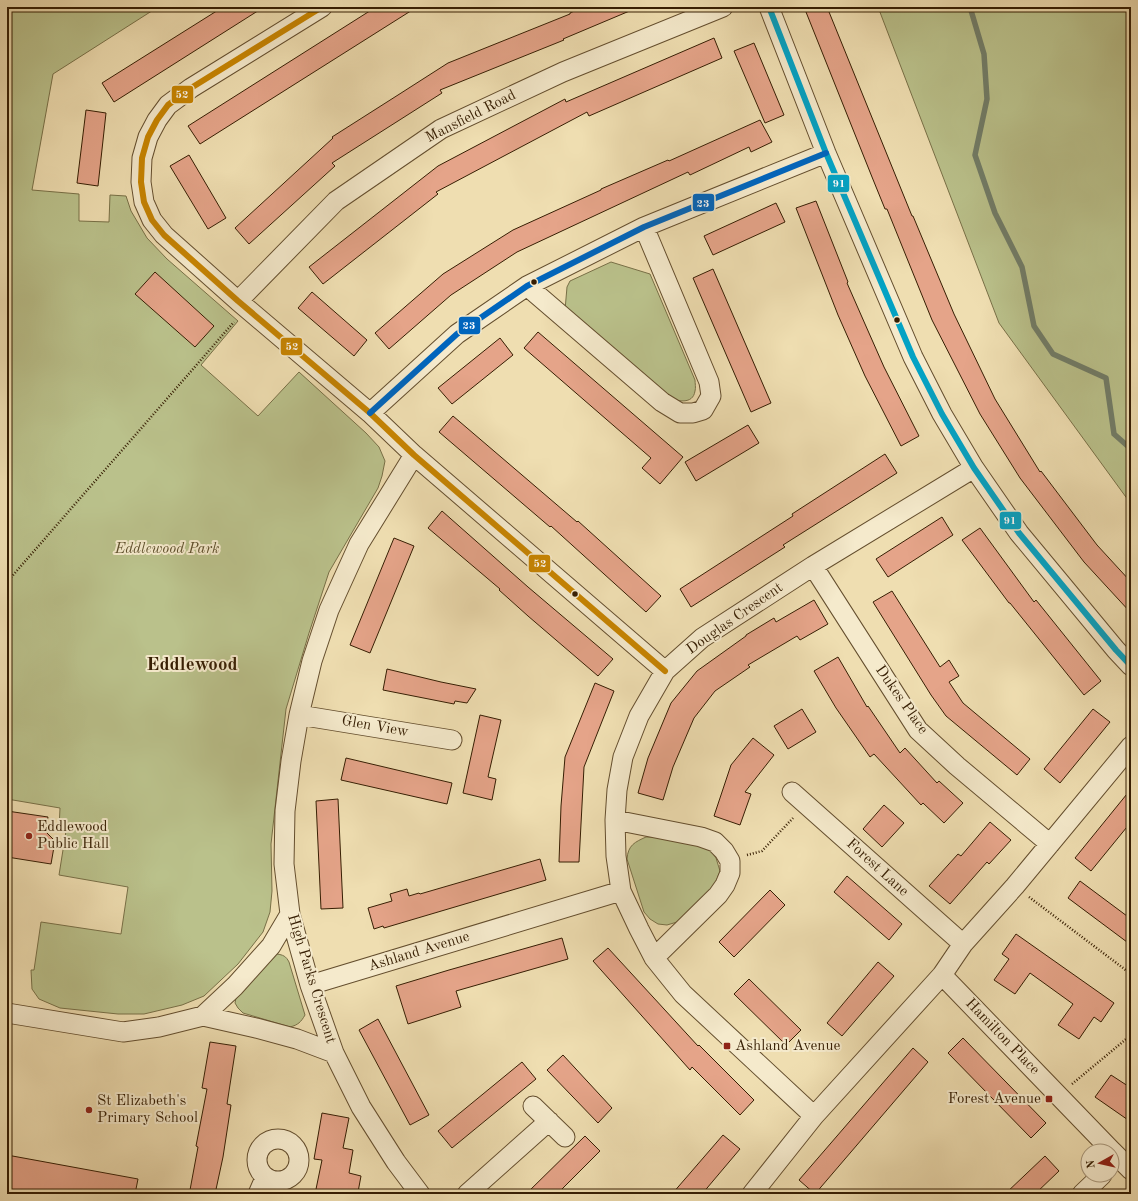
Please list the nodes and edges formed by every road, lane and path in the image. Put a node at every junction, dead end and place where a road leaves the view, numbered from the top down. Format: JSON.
{"nodes":[{"id":1,"x":322,"y":7,"type":"edge"},
{"id":2,"x":724,"y":7,"type":"edge"},
{"id":3,"x":770,"y":7,"type":"edge"},
{"id":4,"x":826,"y":153,"type":"junction"},
{"id":5,"x":644,"y":227,"type":"junction"},
{"id":6,"x":527,"y":286,"type":"junction"},
{"id":7,"x":242,"y":305,"type":"junction"},
{"id":8,"x":370,"y":414,"type":"junction"},
{"id":9,"x":414,"y":455,"type":"junction"},
{"id":10,"x":974,"y":468,"type":"junction"},
{"id":11,"x":813,"y":566,"type":"junction"},
{"id":12,"x":7,"y":582,"type":"edge"},
{"id":13,"x":1131,"y":666,"type":"edge"},
{"id":14,"x":665,"y":671,"type":"junction"},
{"id":15,"x":299,"y":714,"type":"junction"},
{"id":16,"x":452,"y":740,"type":"dead end"},
{"id":17,"x":1131,"y":746,"type":"edge"},
{"id":18,"x":799,"y":798,"type":"joint"},
{"id":19,"x":615,"y":820,"type":"junction"},
{"id":20,"x":1050,"y":844,"type":"junction"},
{"id":21,"x":730,"y":861,"type":"junction"},
{"id":22,"x":1015,"y":886,"type":"junction"},
{"id":23,"x":621,"y":891,"type":"junction"},
{"id":24,"x":290,"y":914,"type":"junction"},
{"id":25,"x":963,"y":944,"type":"junction"},
{"id":26,"x":654,"y":958,"type":"junction"},
{"id":27,"x":1131,"y":974,"type":"edge"},
{"id":28,"x":942,"y":975,"type":"junction"},
{"id":29,"x":310,"y":984,"type":"junction"},
{"id":30,"x":7,"y":1013,"type":"edge"},
{"id":31,"x":203,"y":1016,"type":"junction"},
{"id":32,"x":1131,"y":1035,"type":"edge"},
{"id":33,"x":334,"y":1053,"type":"junction"},
{"id":34,"x":1058,"y":1096,"type":"junction"},
{"id":35,"x":533,"y":1106,"type":"dead end"},
{"id":36,"x":814,"y":1116,"type":"junction"},
{"id":37,"x":549,"y":1121,"type":"junction"},
{"id":38,"x":565,"y":1137,"type":"dead end"},
{"id":39,"x":1102,"y":1143,"type":"edge"},
{"id":40,"x":1094,"y":1183,"type":"edge"},
{"id":41,"x":420,"y":1194,"type":"edge"},
{"id":42,"x":467,"y":1194,"type":"edge"},
{"id":43,"x":752,"y":1194,"type":"edge"},
{"id":44,"x":1082,"y":1194,"type":"edge"}],
"edges":[{"from":1,"to":7,"type":"street"},
{"from":2,"to":7,"type":"street","name":"Mansfield Road"},
{"from":3,"to":4,"type":"street"},
{"from":4,"to":5,"type":"street"},
{"from":4,"to":10,"type":"street"},
{"from":5,"to":6,"type":"street"},
{"from":5,"to":6,"type":"street"},
{"from":6,"to":8,"type":"street"},
{"from":7,"to":8,"type":"street"},
{"from":7,"to":12,"type":"path"},
{"from":8,"to":9,"type":"street"},
{"from":9,"to":14,"type":"street"},
{"from":9,"to":15,"type":"street","name":"High Parks Crescent"},
{"from":10,"to":11,"type":"street","name":"Douglas Crescent"},
{"from":10,"to":13,"type":"street"},
{"from":11,"to":14,"type":"street","name":"Douglas Crescent"},
{"from":11,"to":20,"type":"street","name":"Dukes Place"},
{"from":14,"to":19,"type":"street","name":"Douglas Crescent"},
{"from":15,"to":16,"type":"street","name":"Glen View"},
{"from":15,"to":24,"type":"street","name":"High Parks Crescent"},
{"from":17,"to":20,"type":"street"},
{"from":18,"to":21,"type":"path"},
{"from":18,"to":25,"type":"street","name":"Forest Lane"},
{"from":19,"to":21,"type":"street"},
{"from":19,"to":23,"type":"street","name":"Douglas Crescent"},
{"from":20,"to":22,"type":"street"},
{"from":21,"to":26,"type":"street"},
{"from":22,"to":25,"type":"street"},
{"from":22,"to":27,"type":"path"},
{"from":23,"to":26,"type":"street","name":"Douglas Crescent"},
{"from":23,"to":29,"type":"street","name":"Ashland Avenue"},
{"from":24,"to":29,"type":"street","name":"High Parks Crescent"},
{"from":24,"to":31,"type":"street"},
{"from":25,"to":28,"type":"street"},
{"from":26,"to":36,"type":"street","name":"Douglas Crescent"},
{"from":28,"to":34,"type":"street","name":"Hamilton Place"},
{"from":28,"to":36,"type":"street"},
{"from":29,"to":33,"type":"street","name":"High Parks Crescent"},
{"from":30,"to":31,"type":"street"},
{"from":31,"to":33,"type":"street"},
{"from":32,"to":34,"type":"path"},
{"from":33,"to":41,"type":"street","name":"High Parks Crescent"},
{"from":34,"to":39,"type":"street","name":"Hamilton Place"},
{"from":35,"to":37,"type":"street"},
{"from":36,"to":43,"type":"street"},
{"from":37,"to":38,"type":"street"},
{"from":37,"to":42,"type":"street"},
{"from":40,"to":44,"type":"street"}]}
